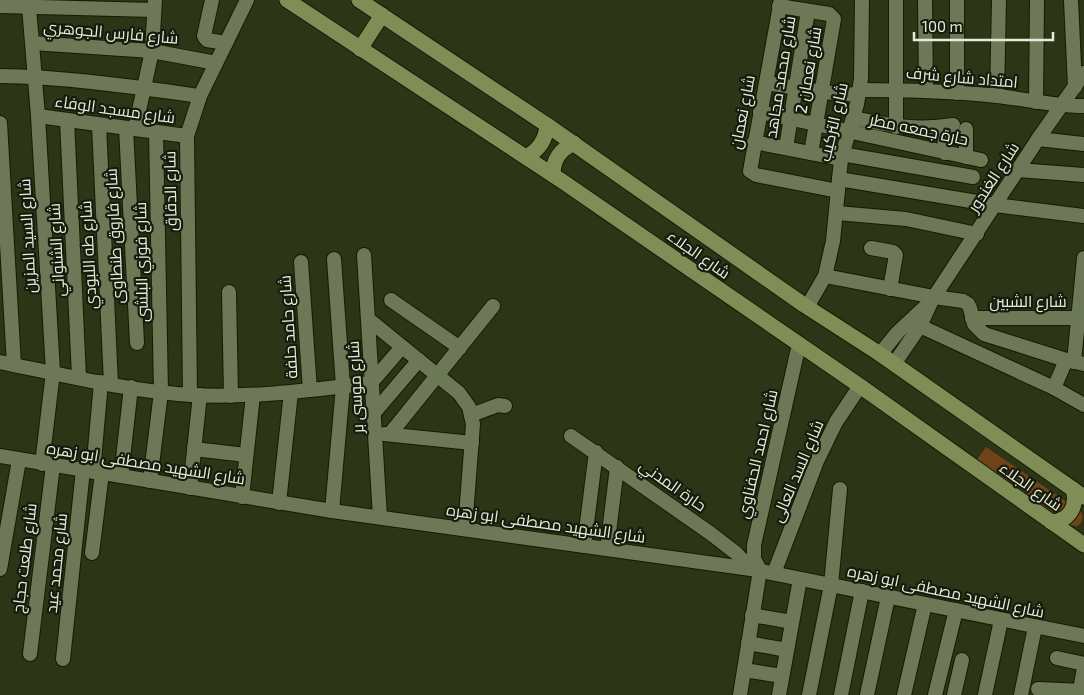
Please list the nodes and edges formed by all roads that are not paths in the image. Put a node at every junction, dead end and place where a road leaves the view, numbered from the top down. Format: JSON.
{"nodes":[{"id":1,"x":212,"y":0,"type":"edge"},
{"id":2,"x":247,"y":0,"type":"edge"},
{"id":3,"x":287,"y":0,"type":"edge"},
{"id":4,"x":359,"y":0,"type":"edge"},
{"id":5,"x":862,"y":0,"type":"edge"},
{"id":6,"x":896,"y":0,"type":"edge"},
{"id":7,"x":925,"y":0,"type":"edge"},
{"id":8,"x":957,"y":0,"type":"edge"},
{"id":9,"x":999,"y":0,"type":"edge"},
{"id":10,"x":1037,"y":0,"type":"edge"},
{"id":11,"x":1072,"y":0,"type":"edge"},
{"id":12,"x":780,"y":3,"type":"edge"},
{"id":13,"x":154,"y":5,"type":"edge"},
{"id":14,"x":1,"y":6,"type":"edge"},
{"id":15,"x":29,"y":7,"type":"junction"},
{"id":16,"x":808,"y":11,"type":"junction"},
{"id":17,"x":382,"y":15,"type":"junction"},
{"id":18,"x":32,"y":42,"type":"junction"},
{"id":19,"x":226,"y":43,"type":"junction"},
{"id":20,"x":360,"y":49,"type":"junction"},
{"id":21,"x":152,"y":50,"type":"junction"},
{"id":22,"x":216,"y":63,"type":"junction"},
{"id":23,"x":1084,"y":74,"type":"edge"},
{"id":24,"x":0,"y":76,"type":"edge"},
{"id":25,"x":35,"y":76,"type":"junction"},
{"id":26,"x":766,"y":83,"type":"junction"},
{"id":27,"x":1075,"y":87,"type":"junction"},
{"id":28,"x":144,"y":88,"type":"junction"},
{"id":29,"x":795,"y":88,"type":"junction"},
{"id":30,"x":895,"y":90,"type":"junction"},
{"id":31,"x":926,"y":91,"type":"junction"},
{"id":32,"x":823,"y":92,"type":"junction"},
{"id":33,"x":859,"y":92,"type":"junction"},
{"id":34,"x":956,"y":93,"type":"junction"},
{"id":35,"x":200,"y":96,"type":"junction"},
{"id":36,"x":997,"y":96,"type":"junction"},
{"id":37,"x":1036,"y":102,"type":"junction"},
{"id":38,"x":1061,"y":106,"type":"junction"},
{"id":39,"x":1084,"y":106,"type":"edge"},
{"id":40,"x":760,"y":112,"type":"junction"},
{"id":41,"x":38,"y":116,"type":"junction"},
{"id":42,"x":853,"y":118,"type":"junction"},
{"id":43,"x":791,"y":119,"type":"junction"},
{"id":44,"x":67,"y":120,"type":"junction"},
{"id":45,"x":0,"y":122,"type":"edge"},
{"id":46,"x":99,"y":124,"type":"junction"},
{"id":47,"x":547,"y":125,"type":"junction"},
{"id":48,"x":817,"y":125,"type":"junction"},
{"id":49,"x":896,"y":127,"type":"junction"},
{"id":50,"x":955,"y":127,"type":"junction"},
{"id":51,"x":925,"y":128,"type":"junction"},
{"id":52,"x":131,"y":129,"type":"junction"},
{"id":53,"x":156,"y":132,"type":"junction"},
{"id":54,"x":849,"y":132,"type":"junction"},
{"id":55,"x":187,"y":136,"type":"junction"},
{"id":56,"x":1038,"y":139,"type":"junction"},
{"id":57,"x":754,"y":142,"type":"junction"},
{"id":58,"x":574,"y":143,"type":"junction"},
{"id":59,"x":1084,"y":144,"type":"edge"},
{"id":60,"x":786,"y":148,"type":"junction"},
{"id":61,"x":925,"y":150,"type":"junction"},
{"id":62,"x":811,"y":153,"type":"junction"},
{"id":63,"x":945,"y":153,"type":"junction"},
{"id":64,"x":841,"y":156,"type":"junction"},
{"id":65,"x":526,"y":157,"type":"junction"},
{"id":66,"x":966,"y":158,"type":"junction"},
{"id":67,"x":981,"y":160,"type":"dead end"},
{"id":68,"x":1018,"y":170,"type":"junction"},
{"id":69,"x":553,"y":175,"type":"junction"},
{"id":70,"x":1084,"y":175,"type":"edge"},
{"id":71,"x":973,"y":177,"type":"dead end"},
{"id":72,"x":838,"y":185,"type":"junction"},
{"id":73,"x":995,"y":205,"type":"junction"},
{"id":74,"x":837,"y":213,"type":"junction"},
{"id":75,"x":1084,"y":216,"type":"edge"},
{"id":76,"x":977,"y":234,"type":"junction"},
{"id":77,"x":871,"y":248,"type":"dead end"},
{"id":78,"x":364,"y":255,"type":"dead end"},
{"id":79,"x":1084,"y":258,"type":"edge"},
{"id":80,"x":334,"y":259,"type":"dead end"},
{"id":81,"x":301,"y":262,"type":"dead end"},
{"id":82,"x":1083,"y":272,"type":"edge"},
{"id":83,"x":825,"y":276,"type":"junction"},
{"id":84,"x":890,"y":289,"type":"junction"},
{"id":85,"x":229,"y":292,"type":"dead end"},
{"id":86,"x":933,"y":299,"type":"junction"},
{"id":87,"x":391,"y":300,"type":"dead end"},
{"id":88,"x":493,"y":306,"type":"dead end"},
{"id":89,"x":807,"y":307,"type":"junction"},
{"id":90,"x":972,"y":318,"type":"junction"},
{"id":91,"x":1081,"y":318,"type":"edge"},
{"id":92,"x":368,"y":319,"type":"junction"},
{"id":93,"x":920,"y":326,"type":"junction"},
{"id":94,"x":136,"y":343,"type":"dead end"},
{"id":95,"x":799,"y":344,"type":"junction"},
{"id":96,"x":402,"y":347,"type":"junction"},
{"id":97,"x":460,"y":348,"type":"junction"},
{"id":98,"x":880,"y":354,"type":"junction"},
{"id":99,"x":419,"y":360,"type":"junction"},
{"id":100,"x":1075,"y":362,"type":"edge"},
{"id":101,"x":894,"y":364,"type":"junction"},
{"id":102,"x":4,"y":365,"type":"edge"},
{"id":103,"x":53,"y":372,"type":"junction"},
{"id":104,"x":437,"y":375,"type":"junction"},
{"id":105,"x":79,"y":377,"type":"junction"},
{"id":106,"x":106,"y":383,"type":"junction"},
{"id":107,"x":371,"y":383,"type":"junction"},
{"id":108,"x":342,"y":386,"type":"junction"},
{"id":109,"x":860,"y":386,"type":"junction"},
{"id":110,"x":131,"y":387,"type":"junction"},
{"id":111,"x":1054,"y":388,"type":"junction"},
{"id":112,"x":310,"y":390,"type":"junction"},
{"id":113,"x":161,"y":392,"type":"junction"},
{"id":114,"x":291,"y":392,"type":"junction"},
{"id":115,"x":195,"y":395,"type":"junction"},
{"id":116,"x":253,"y":395,"type":"junction"},
{"id":117,"x":231,"y":396,"type":"junction"},
{"id":118,"x":1084,"y":405,"type":"edge"},
{"id":119,"x":505,"y":406,"type":"dead end"},
{"id":120,"x":373,"y":414,"type":"junction"},
{"id":121,"x":471,"y":415,"type":"junction"},
{"id":122,"x":375,"y":433,"type":"junction"},
{"id":123,"x":390,"y":434,"type":"junction"},
{"id":124,"x":571,"y":436,"type":"dead end"},
{"id":125,"x":472,"y":443,"type":"junction"},
{"id":126,"x":194,"y":449,"type":"junction"},
{"id":127,"x":596,"y":452,"type":"junction"},
{"id":128,"x":246,"y":455,"type":"junction"},
{"id":129,"x":0,"y":456,"type":"edge"},
{"id":130,"x":19,"y":460,"type":"junction"},
{"id":131,"x":47,"y":464,"type":"junction"},
{"id":132,"x":617,"y":467,"type":"junction"},
{"id":133,"x":93,"y":472,"type":"junction"},
{"id":134,"x":121,"y":476,"type":"junction"},
{"id":135,"x":150,"y":481,"type":"junction"},
{"id":136,"x":190,"y":488,"type":"junction"},
{"id":137,"x":840,"y":489,"type":"dead end"},
{"id":138,"x":1078,"y":493,"type":"edge"},
{"id":139,"x":242,"y":497,"type":"junction"},
{"id":140,"x":279,"y":503,"type":"junction"},
{"id":141,"x":332,"y":511,"type":"junction"},
{"id":142,"x":380,"y":517,"type":"junction"},
{"id":143,"x":1051,"y":522,"type":"junction"},
{"id":144,"x":465,"y":529,"type":"junction"},
{"id":145,"x":1084,"y":545,"type":"edge"},
{"id":146,"x":584,"y":546,"type":"junction"},
{"id":147,"x":607,"y":549,"type":"junction"},
{"id":148,"x":92,"y":553,"type":"dead end"},
{"id":149,"x":0,"y":569,"type":"edge"},
{"id":150,"x":755,"y":570,"type":"junction"},
{"id":151,"x":774,"y":573,"type":"junction"},
{"id":152,"x":800,"y":579,"type":"junction"},
{"id":153,"x":831,"y":585,"type":"junction"},
{"id":154,"x":862,"y":592,"type":"junction"},
{"id":155,"x":888,"y":597,"type":"junction"},
{"id":156,"x":925,"y":604,"type":"junction"},
{"id":157,"x":956,"y":610,"type":"junction"},
{"id":158,"x":752,"y":615,"type":"junction"},
{"id":159,"x":1001,"y":620,"type":"junction"},
{"id":160,"x":792,"y":622,"type":"junction"},
{"id":161,"x":1035,"y":627,"type":"junction"},
{"id":162,"x":1084,"y":636,"type":"edge"},
{"id":163,"x":748,"y":643,"type":"junction"},
{"id":164,"x":787,"y":650,"type":"junction"},
{"id":165,"x":30,"y":654,"type":"dead end"},
{"id":166,"x":1057,"y":658,"type":"dead end"},
{"id":167,"x":63,"y":659,"type":"dead end"},
{"id":168,"x":962,"y":660,"type":"dead end"},
{"id":169,"x":1084,"y":664,"type":"edge"},
{"id":170,"x":1084,"y":668,"type":"edge"},
{"id":171,"x":744,"y":670,"type":"junction"},
{"id":172,"x":782,"y":676,"type":"junction"},
{"id":173,"x":1038,"y":689,"type":"dead end"},
{"id":174,"x":1060,"y":693,"type":"edge"},
{"id":175,"x":1081,"y":693,"type":"edge"},
{"id":176,"x":740,"y":695,"type":"edge"},
{"id":177,"x":779,"y":695,"type":"edge"},
{"id":178,"x":809,"y":695,"type":"edge"},
{"id":179,"x":841,"y":695,"type":"edge"},
{"id":180,"x":867,"y":695,"type":"edge"},
{"id":181,"x":904,"y":695,"type":"edge"},
{"id":182,"x":936,"y":695,"type":"edge"},
{"id":183,"x":954,"y":695,"type":"edge"},
{"id":184,"x":984,"y":695,"type":"edge"},
{"id":185,"x":1021,"y":695,"type":"edge"}],
"edges":[{"from":1,"to":19,"type":"street"},
{"from":2,"to":19,"type":"street","name":"شارع الدقاق"},
{"from":3,"to":20,"type":"main road","name":"شارع الجلاء"},
{"from":4,"to":17,"type":"main road","name":"شارع الجلاء"},
{"from":5,"to":33,"type":"street","name":"شارع التركيب"},
{"from":6,"to":30,"type":"street"},
{"from":7,"to":31,"type":"street"},
{"from":8,"to":34,"type":"street"},
{"from":9,"to":36,"type":"street"},
{"from":10,"to":37,"type":"street"},
{"from":11,"to":27,"type":"street"},
{"from":12,"to":16,"type":"street","name":"شارع نعمان 2"},
{"from":12,"to":26,"type":"street","name":"شارع نعمان"},
{"from":13,"to":15,"type":"street"},
{"from":13,"to":21,"type":"street","name":"شارع فاروق طنطاوى"},
{"from":14,"to":15,"type":"street"},
{"from":15,"to":18,"type":"street","name":"شارع السيد المزين"},
{"from":16,"to":29,"type":"street","name":"شارع محمد مجاهد"},
{"from":16,"to":32,"type":"street","name":"شارع نعمان 2"},
{"from":17,"to":20,"type":"main road"},
{"from":17,"to":47,"type":"main road","name":"شارع الجلاء"},
{"from":18,"to":21,"type":"street","name":"شارع فارس الجوهري"},
{"from":18,"to":25,"type":"street","name":"شارع السيد المزين"},
{"from":19,"to":22,"type":"street","name":"شارع الدقاق"},
{"from":20,"to":65,"type":"main road","name":"شارع الجلاء"},
{"from":21,"to":22,"type":"street","name":"شارع فارس الجوهري"},
{"from":21,"to":28,"type":"street","name":"شارع فاروق طنطاوى"},
{"from":22,"to":35,"type":"street","name":"شارع الدقاق"},
{"from":23,"to":27,"type":"street","name":"شارع الغندور"},
{"from":24,"to":25,"type":"street"},
{"from":25,"to":28,"type":"street"},
{"from":25,"to":41,"type":"street","name":"شارع السيد المزين"},
{"from":26,"to":29,"type":"street","name":"امتداد شارع شرف"},
{"from":26,"to":40,"type":"street","name":"شارع نعمان"},
{"from":27,"to":38,"type":"street","name":"شارع الغندور"},
{"from":28,"to":35,"type":"street"},
{"from":28,"to":52,"type":"street","name":"شارع فاروق طنطاوى"},
{"from":29,"to":32,"type":"street","name":"امتداد شارع شرف"},
{"from":29,"to":43,"type":"street","name":"شارع محمد مجاهد"},
{"from":30,"to":31,"type":"street","name":"امتداد شارع شرف"},
{"from":30,"to":33,"type":"street","name":"امتداد شارع شرف"},
{"from":30,"to":49,"type":"street"},
{"from":31,"to":34,"type":"street","name":"امتداد شارع شرف"},
{"from":32,"to":33,"type":"street","name":"امتداد شارع شرف"},
{"from":32,"to":48,"type":"street","name":"شارع نعمان 2"},
{"from":33,"to":42,"type":"street","name":"شارع التركيب"},
{"from":34,"to":36,"type":"street","name":"امتداد شارع شرف"},
{"from":35,"to":55,"type":"street","name":"شارع الدقاق"},
{"from":36,"to":37,"type":"street","name":"امتداد شارع شرف"},
{"from":37,"to":38,"type":"street","name":"امتداد شارع شرف"},
{"from":38,"to":39,"type":"street","name":"امتداد شارع شرف"},
{"from":38,"to":56,"type":"street","name":"شارع الغندور"},
{"from":40,"to":43,"type":"street","name":"حارة جمعه مطر"},
{"from":40,"to":57,"type":"street","name":"شارع نعمان"},
{"from":41,"to":44,"type":"street","name":"شارع مسجد الوفاء"},
{"from":41,"to":103,"type":"street","name":"شارع السيد المزين"},
{"from":42,"to":49,"type":"street"},
{"from":42,"to":54,"type":"street","name":"شارع التركيب"},
{"from":43,"to":48,"type":"street","name":"حارة جمعه مطر"},
{"from":43,"to":60,"type":"street","name":"شارع محمد مجاهد"},
{"from":44,"to":46,"type":"street","name":"شارع مسجد الوفاء"},
{"from":44,"to":105,"type":"street","name":"شارع الشنواني"},
{"from":45,"to":102,"type":"street"},
{"from":46,"to":52,"type":"street","name":"شارع مسجد الوفاء"},
{"from":46,"to":106,"type":"street","name":"شارع طه اللبودي"},
{"from":47,"to":58,"type":"main road","name":"شارع الجلاء"},
{"from":47,"to":65,"type":"main road"},
{"from":48,"to":54,"type":"street","name":"حارة جمعه مطر"},
{"from":48,"to":62,"type":"street","name":"شارع نعمان 2"},
{"from":49,"to":51,"type":"street"},
{"from":50,"to":51,"type":"street"},
{"from":50,"to":63,"type":"street"},
{"from":50,"to":66,"type":"street"},
{"from":51,"to":61,"type":"street"},
{"from":52,"to":53,"type":"street","name":"شارع مسجد الوفاء"},
{"from":52,"to":94,"type":"street","name":"شارع فاروق طنطاوى"},
{"from":53,"to":55,"type":"street","name":"شارع مسجد الوفاء"},
{"from":53,"to":113,"type":"street","name":"شارع فوزي البلشى"},
{"from":54,"to":61,"type":"street","name":"حارة جمعه مطر"},
{"from":54,"to":64,"type":"street","name":"شارع التركيب"},
{"from":55,"to":115,"type":"street","name":"شارع الدقاق"},
{"from":56,"to":59,"type":"street"},
{"from":56,"to":68,"type":"street","name":"شارع الغندور"},
{"from":57,"to":60,"type":"street"},
{"from":57,"to":72,"type":"street","name":"شارع نعمان"},
{"from":58,"to":69,"type":"main road"},
{"from":58,"to":89,"type":"main road","name":"شارع الجلاء"},
{"from":60,"to":62,"type":"street"},
{"from":61,"to":63,"type":"street","name":"حارة جمعه مطر"},
{"from":62,"to":64,"type":"street"},
{"from":63,"to":66,"type":"street","name":"حارة جمعه مطر"},
{"from":64,"to":71,"type":"street"},
{"from":64,"to":72,"type":"street","name":"شارع التركيب"},
{"from":65,"to":69,"type":"main road","name":"شارع الجلاء"},
{"from":66,"to":67,"type":"street","name":"حارة جمعه مطر"},
{"from":68,"to":70,"type":"street"},
{"from":68,"to":73,"type":"street","name":"شارع الغندور"},
{"from":69,"to":95,"type":"main road","name":"شارع الجلاء"},
{"from":72,"to":73,"type":"street"},
{"from":72,"to":74,"type":"street","name":"شارع التركيب"},
{"from":73,"to":75,"type":"street"},
{"from":73,"to":76,"type":"street","name":"شارع الغندور"},
{"from":74,"to":76,"type":"street"},
{"from":74,"to":83,"type":"street","name":"شارع التركيب"},
{"from":76,"to":86,"type":"street","name":"شارع الغندور"},
{"from":77,"to":84,"type":"street"},
{"from":78,"to":92,"type":"street","name":"شارع موسى بر"},
{"from":79,"to":82,"type":"street"},
{"from":80,"to":108,"type":"street"},
{"from":81,"to":112,"type":"street","name":"شارع حامد حلفة"},
{"from":82,"to":91,"type":"street"},
{"from":83,"to":84,"type":"street"},
{"from":83,"to":89,"type":"street","name":"شارع التركيب"},
{"from":84,"to":86,"type":"street"},
{"from":85,"to":117,"type":"street"},
{"from":86,"to":90,"type":"street"},
{"from":86,"to":93,"type":"street","name":"شارع الغندور"},
{"from":86,"to":98,"type":"street","name":"شارع الغندور"},
{"from":87,"to":97,"type":"street"},
{"from":88,"to":97,"type":"street"},
{"from":89,"to":98,"type":"main road","name":"شارع الجلاء"},
{"from":90,"to":91,"type":"street","name":"شارع الشبين"},
{"from":90,"to":100,"type":"street"},
{"from":91,"to":100,"type":"street"},
{"from":92,"to":96,"type":"street"},
{"from":92,"to":107,"type":"street","name":"شارع موسى بر"},
{"from":93,"to":101,"type":"street","name":"شارع الغندور"},
{"from":93,"to":111,"type":"street"},
{"from":95,"to":109,"type":"main road","name":"شارع الجلاء"},
{"from":95,"to":150,"type":"street","name":"شارع احمد الحفناوي"},
{"from":96,"to":99,"type":"street"},
{"from":96,"to":107,"type":"street"},
{"from":97,"to":104,"type":"street"},
{"from":98,"to":101,"type":"main road","name":"شارع الجلاء"},
{"from":99,"to":104,"type":"street"},
{"from":99,"to":120,"type":"street"},
{"from":100,"to":111,"type":"street"},
{"from":101,"to":138,"type":"main road","name":"شارع الجلاء"},
{"from":102,"to":103,"type":"street"},
{"from":103,"to":105,"type":"street"},
{"from":103,"to":131,"type":"street","name":"شارع السيد المزين"},
{"from":104,"to":121,"type":"street"},
{"from":104,"to":123,"type":"street"},
{"from":105,"to":106,"type":"street"},
{"from":106,"to":110,"type":"street"},
{"from":106,"to":133,"type":"street","name":"شارع طه اللبودي"},
{"from":107,"to":108,"type":"street"},
{"from":107,"to":120,"type":"street","name":"شارع موسى بر"},
{"from":108,"to":112,"type":"street"},
{"from":108,"to":141,"type":"street"},
{"from":109,"to":143,"type":"main road","name":"شارع الجلاء"},
{"from":109,"to":151,"type":"street","name":"شارع السد العالى"},
{"from":110,"to":113,"type":"street"},
{"from":110,"to":134,"type":"street"},
{"from":111,"to":118,"type":"street"},
{"from":112,"to":114,"type":"street"},
{"from":113,"to":115,"type":"street"},
{"from":113,"to":135,"type":"street","name":"شارع فوزي البلشى"},
{"from":114,"to":116,"type":"street"},
{"from":114,"to":140,"type":"street"},
{"from":115,"to":117,"type":"street"},
{"from":115,"to":126,"type":"street","name":"شارع الدقاق"},
{"from":116,"to":117,"type":"street"},
{"from":116,"to":128,"type":"street"},
{"from":119,"to":121,"type":"street"},
{"from":120,"to":122,"type":"street","name":"شارع موسى بر"},
{"from":121,"to":125,"type":"street"},
{"from":122,"to":123,"type":"street"},
{"from":122,"to":142,"type":"street","name":"شارع موسى بر"},
{"from":123,"to":125,"type":"street"},
{"from":124,"to":127,"type":"street","name":"حارة المدني"},
{"from":125,"to":144,"type":"street"},
{"from":126,"to":128,"type":"street"},
{"from":126,"to":136,"type":"street","name":"شارع الدقاق"},
{"from":127,"to":132,"type":"street","name":"حارة المدني"},
{"from":127,"to":146,"type":"street"},
{"from":128,"to":139,"type":"street"},
{"from":129,"to":130,"type":"street","name":"شارع الشهيد مصطفى ابو زهره"},
{"from":130,"to":131,"type":"street","name":"شارع الشهيد مصطفى ابو زهره"},
{"from":130,"to":149,"type":"street"},
{"from":131,"to":133,"type":"street","name":"شارع الشهيد مصطفى ابو زهره"},
{"from":131,"to":165,"type":"street","name":"شارع طلعت حجاج"},
{"from":132,"to":147,"type":"street"},
{"from":132,"to":150,"type":"street","name":"حارة المدني"},
{"from":133,"to":134,"type":"street","name":"شارع الشهيد مصطفى ابو زهره"},
{"from":133,"to":148,"type":"street"},
{"from":133,"to":167,"type":"street","name":"شارع محمد عيد"},
{"from":134,"to":135,"type":"street","name":"شارع الشهيد مصطفى ابو زهره"},
{"from":135,"to":136,"type":"street","name":"شارع الشهيد مصطفى ابو زهره"},
{"from":136,"to":139,"type":"street","name":"شارع الشهيد مصطفى ابو زهره"},
{"from":137,"to":153,"type":"street"},
{"from":138,"to":143,"type":"main road"},
{"from":139,"to":140,"type":"street","name":"شارع الشهيد مصطفى ابو زهره"},
{"from":140,"to":141,"type":"street","name":"شارع الشهيد مصطفى ابو زهره"},
{"from":141,"to":142,"type":"street","name":"شارع الشهيد مصطفى ابو زهره"},
{"from":142,"to":144,"type":"street","name":"شارع الشهيد مصطفى ابو زهره"},
{"from":143,"to":145,"type":"main road","name":"شارع الجلاء"},
{"from":144,"to":146,"type":"street","name":"شارع الشهيد مصطفى ابو زهره"},
{"from":146,"to":147,"type":"street","name":"شارع الشهيد مصطفى ابو زهره"},
{"from":147,"to":150,"type":"street","name":"شارع الشهيد مصطفى ابو زهره"},
{"from":150,"to":151,"type":"street","name":"شارع الشهيد مصطفى ابو زهره"},
{"from":150,"to":158,"type":"street"},
{"from":151,"to":152,"type":"street","name":"شارع الشهيد مصطفى ابو زهره"},
{"from":152,"to":153,"type":"street","name":"شارع الشهيد مصطفى ابو زهره"},
{"from":152,"to":160,"type":"street"},
{"from":153,"to":154,"type":"street","name":"شارع الشهيد مصطفى ابو زهره"},
{"from":153,"to":178,"type":"street"},
{"from":154,"to":155,"type":"street","name":"شارع الشهيد مصطفى ابو زهره"},
{"from":154,"to":179,"type":"street"},
{"from":155,"to":156,"type":"street","name":"شارع الشهيد مصطفى ابو زهره"},
{"from":155,"to":180,"type":"street"},
{"from":156,"to":157,"type":"street","name":"شارع الشهيد مصطفى ابو زهره"},
{"from":156,"to":181,"type":"street"},
{"from":157,"to":159,"type":"street","name":"شارع الشهيد مصطفى ابو زهره"},
{"from":157,"to":182,"type":"street"},
{"from":158,"to":160,"type":"street"},
{"from":158,"to":163,"type":"street"},
{"from":159,"to":161,"type":"street","name":"شارع الشهيد مصطفى ابو زهره"},
{"from":159,"to":184,"type":"street"},
{"from":160,"to":164,"type":"street"},
{"from":161,"to":162,"type":"street","name":"شارع الشهيد مصطفى ابو زهره"},
{"from":161,"to":185,"type":"street"},
{"from":163,"to":164,"type":"street"},
{"from":163,"to":171,"type":"street"},
{"from":164,"to":172,"type":"street"},
{"from":166,"to":169,"type":"street"},
{"from":168,"to":183,"type":"street"},
{"from":170,"to":175,"type":"street"},
{"from":171,"to":172,"type":"street"},
{"from":171,"to":176,"type":"street"},
{"from":172,"to":177,"type":"street"},
{"from":173,"to":174,"type":"street"},
{"from":174,"to":175,"type":"street"}]}
